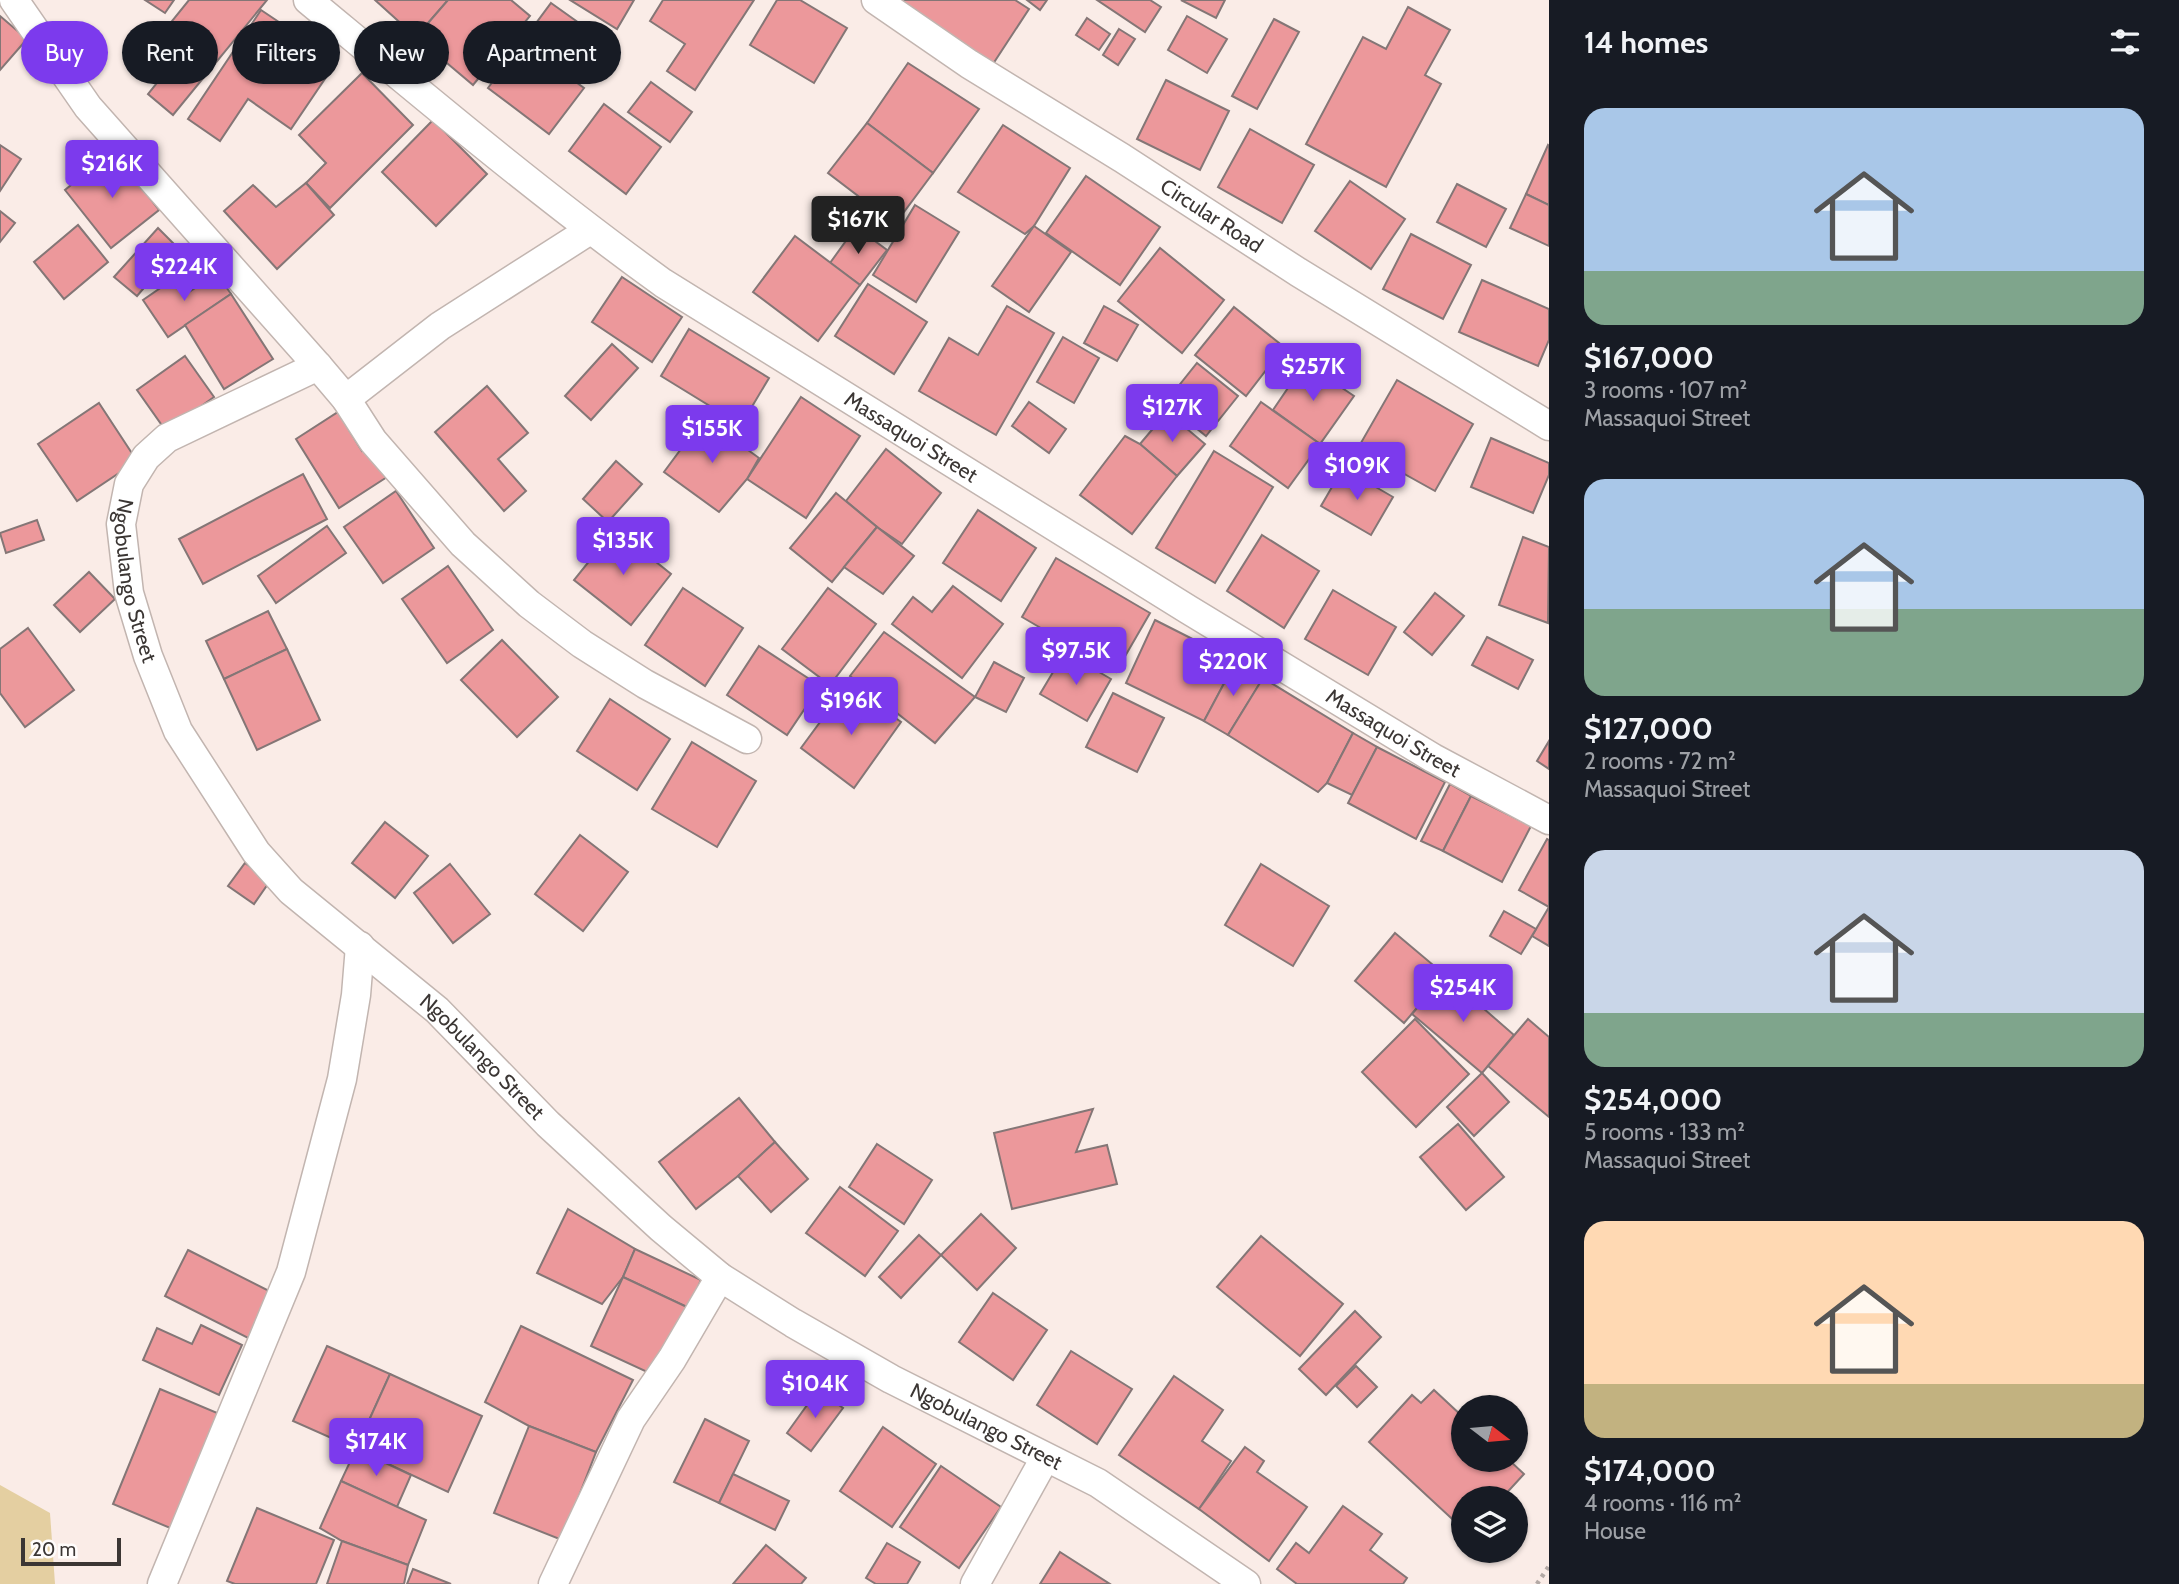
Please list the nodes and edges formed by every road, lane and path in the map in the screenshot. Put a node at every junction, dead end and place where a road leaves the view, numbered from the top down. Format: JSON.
{"nodes":[{"id":1,"x":14,"y":0,"type":"edge"},
{"id":2,"x":308,"y":0,"type":"edge"},
{"id":3,"x":876,"y":0,"type":"edge"},
{"id":4,"x":590,"y":230,"type":"junction"},
{"id":5,"x":318,"y":366,"type":"junction"},
{"id":6,"x":346,"y":399,"type":"junction"},
{"id":7,"x":1549,"y":426,"type":"edge"},
{"id":8,"x":747,"y":739,"type":"dead end"},
{"id":9,"x":1549,"y":820,"type":"edge"},
{"id":10,"x":360,"y":946,"type":"junction"},
{"id":11,"x":720,"y":1277,"type":"junction"},
{"id":12,"x":1045,"y":1458,"type":"junction"},
{"id":13,"x":1549,"y":1566,"type":"edge"},
{"id":14,"x":162,"y":1584,"type":"edge"},
{"id":15,"x":553,"y":1584,"type":"edge"},
{"id":16,"x":975,"y":1584,"type":"edge"},
{"id":17,"x":1246,"y":1584,"type":"edge"},
{"id":18,"x":1537,"y":1584,"type":"edge"}],
"edges":[{"from":1,"to":5,"type":"street"},
{"from":2,"to":4,"type":"street","name":"Massaquoi Street"},
{"from":3,"to":7,"type":"street","name":"Circular Road"},
{"from":4,"to":6,"type":"street"},
{"from":4,"to":9,"type":"street","name":"Massaquoi Street"},
{"from":5,"to":6,"type":"street"},
{"from":5,"to":10,"type":"street","name":"Ngobulango Street"},
{"from":6,"to":8,"type":"street"},
{"from":10,"to":11,"type":"street","name":"Ngobulango Street"},
{"from":10,"to":14,"type":"street"},
{"from":11,"to":12,"type":"street","name":"Ngobulango Street"},
{"from":11,"to":15,"type":"street"},
{"from":12,"to":16,"type":"street"},
{"from":12,"to":17,"type":"street","name":"Ngobulango Street"},
{"from":13,"to":18,"type":"path"}]}
